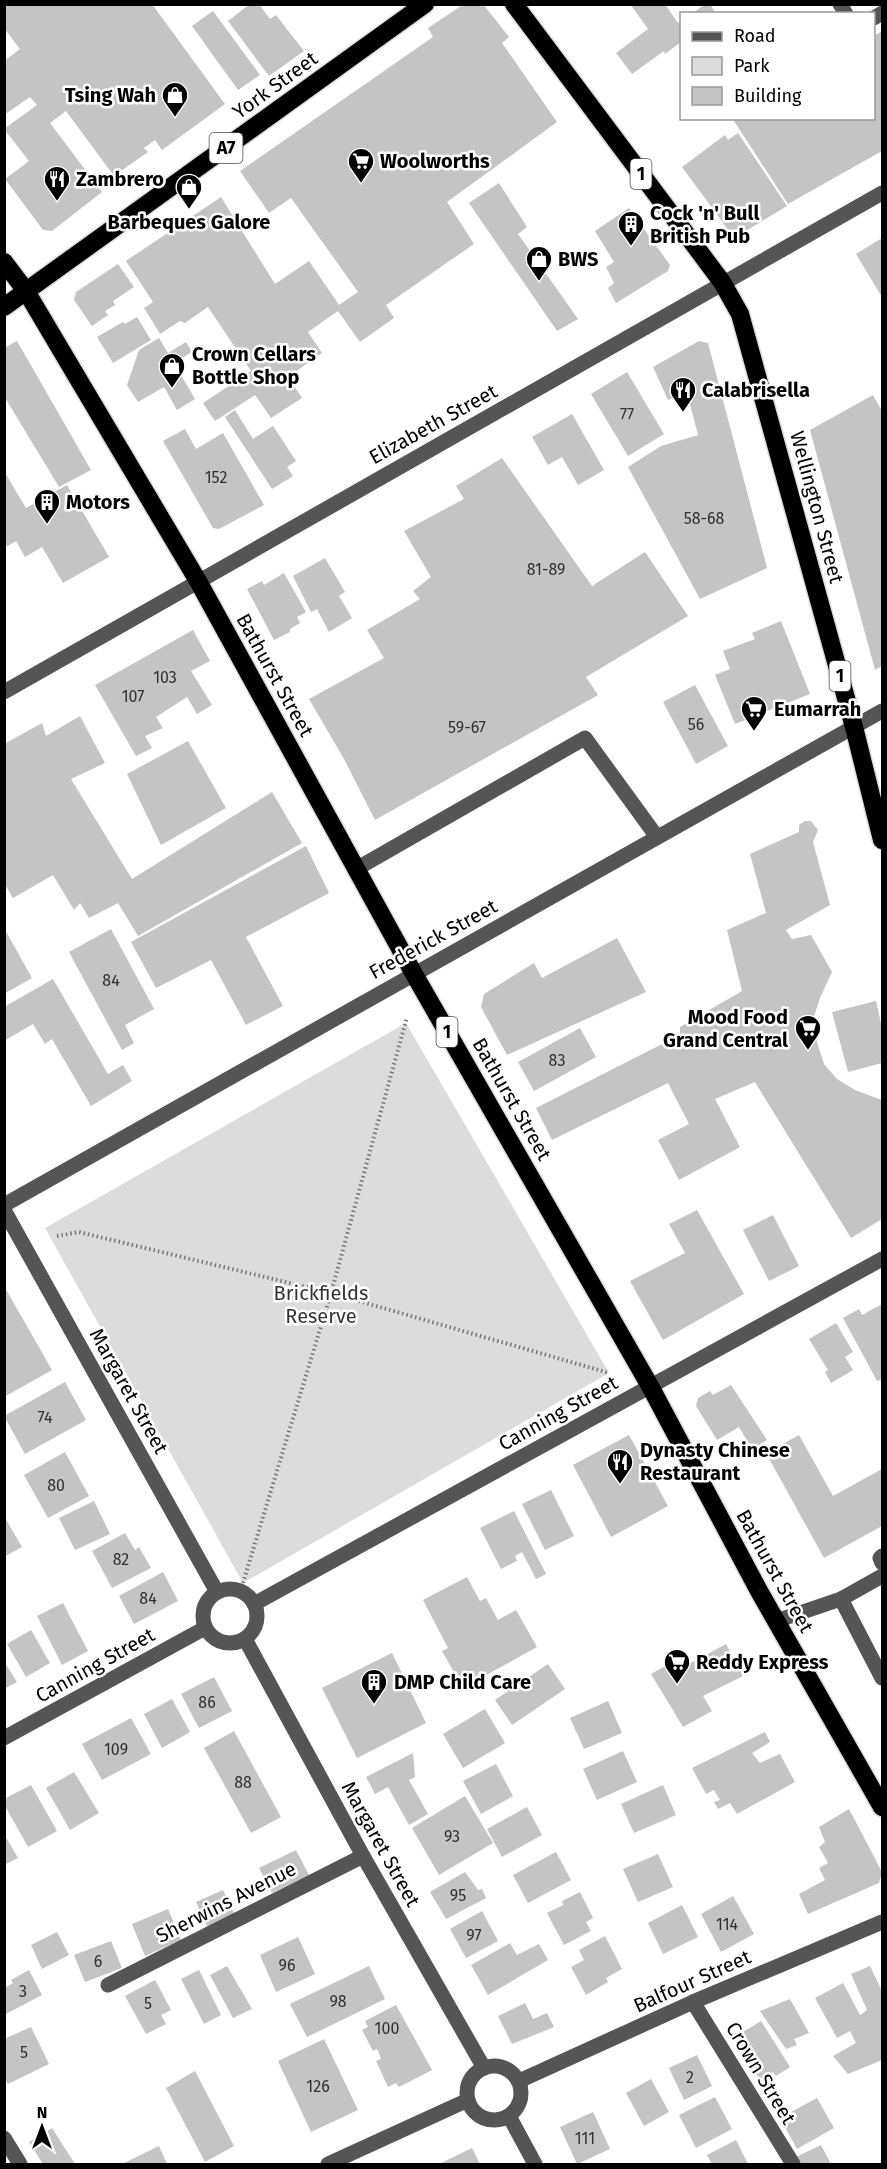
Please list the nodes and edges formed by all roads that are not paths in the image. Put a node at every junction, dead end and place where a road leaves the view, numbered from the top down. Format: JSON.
{"nodes":[{"id":1,"x":425,"y":4,"type":"edge"},
{"id":2,"x":514,"y":4,"type":"edge"},
{"id":3,"x":882,"y":193,"type":"edge"},
{"id":4,"x":4,"y":262,"type":"edge"},
{"id":5,"x":722,"y":282,"type":"junction"},
{"id":6,"x":26,"y":291,"type":"junction"},
{"id":7,"x":4,"y":307,"type":"edge"},
{"id":8,"x":198,"y":581,"type":"junction"},
{"id":9,"x":4,"y":692,"type":"edge"},
{"id":10,"x":882,"y":711,"type":"edge"},
{"id":11,"x":854,"y":727,"type":"junction"},
{"id":12,"x":657,"y":837,"type":"junction"},
{"id":13,"x":882,"y":840,"type":"edge"},
{"id":14,"x":356,"y":869,"type":"junction"},
{"id":15,"x":414,"y":974,"type":"junction"},
{"id":16,"x":4,"y":1205,"type":"edge"},
{"id":17,"x":4,"y":1210,"type":"edge"},
{"id":18,"x":882,"y":1259,"type":"edge"},
{"id":19,"x":650,"y":1386,"type":"junction"},
{"id":20,"x":882,"y":1556,"type":"edge"},
{"id":21,"x":882,"y":1563,"type":"edge"},
{"id":22,"x":882,"y":1576,"type":"edge"},
{"id":23,"x":217,"y":1592,"type":"junction"},
{"id":24,"x":841,"y":1599,"type":"junction"},
{"id":25,"x":254,"y":1604,"type":"junction"},
{"id":26,"x":776,"y":1621,"type":"junction"},
{"id":27,"x":205,"y":1628,"type":"junction"},
{"id":28,"x":244,"y":1639,"type":"junction"},
{"id":29,"x":880,"y":1668,"type":"edge"},
{"id":30,"x":4,"y":1738,"type":"edge"},
{"id":31,"x":881,"y":1800,"type":"edge"},
{"id":32,"x":363,"y":1856,"type":"junction"},
{"id":33,"x":882,"y":1922,"type":"edge"},
{"id":34,"x":108,"y":1985,"type":"dead end"},
{"id":35,"x":693,"y":2002,"type":"junction"},
{"id":36,"x":484,"y":2068,"type":"junction"},
{"id":37,"x":519,"y":2081,"type":"junction"},
{"id":38,"x":468,"y":2100,"type":"junction"},
{"id":39,"x":509,"y":2116,"type":"junction"},
{"id":40,"x":4,"y":2138,"type":"edge"},
{"id":41,"x":20,"y":2164,"type":"edge"},
{"id":42,"x":328,"y":2164,"type":"edge"},
{"id":43,"x":535,"y":2164,"type":"edge"},
{"id":44,"x":792,"y":2164,"type":"edge"}],
"edges":[{"from":1,"to":6,"type":"highway","name":"York Street","number":"A7"},
{"from":2,"to":5,"type":"highway","name":"Wellington Street","number":"1"},
{"from":3,"to":5,"type":"street","name":"Elizabeth Street"},
{"from":4,"to":6,"type":"highway","name":"Bathurst Street","number":"1"},
{"from":5,"to":8,"type":"street","name":"Elizabeth Street"},
{"from":5,"to":11,"type":"highway","name":"Wellington Street","number":"1"},
{"from":6,"to":7,"type":"highway","name":"York Street","number":"A7"},
{"from":6,"to":8,"type":"highway","name":"Bathurst Street","number":"1"},
{"from":8,"to":9,"type":"street","name":"Elizabeth Street"},
{"from":8,"to":14,"type":"highway","name":"Bathurst Street","number":"1"},
{"from":10,"to":11,"type":"street","name":"Frederick Street"},
{"from":11,"to":12,"type":"street","name":"Frederick Street"},
{"from":11,"to":13,"type":"highway","name":"Wellington Street","number":"1"},
{"from":12,"to":14,"type":"street"},
{"from":12,"to":15,"type":"street","name":"Frederick Street"},
{"from":14,"to":15,"type":"highway","name":"Bathurst Street","number":"1"},
{"from":15,"to":16,"type":"street","name":"Frederick Street"},
{"from":15,"to":19,"type":"highway","name":"Bathurst Street","number":"1"},
{"from":17,"to":23,"type":"street","name":"Margaret Street"},
{"from":18,"to":19,"type":"street","name":"Canning Street"},
{"from":19,"to":25,"type":"street","name":"Canning Street"},
{"from":19,"to":26,"type":"highway","name":"Bathurst Street","number":"1"},
{"from":20,"to":21,"type":"street"},
{"from":22,"to":24,"type":"street"},
{"from":23,"to":25,"type":"street"},
{"from":23,"to":27,"type":"street"},
{"from":24,"to":26,"type":"street"},
{"from":24,"to":29,"type":"street"},
{"from":25,"to":28,"type":"street"},
{"from":26,"to":31,"type":"highway","name":"Bathurst Street","number":"1"},
{"from":27,"to":28,"type":"street"},
{"from":27,"to":30,"type":"street","name":"Canning Street"},
{"from":28,"to":32,"type":"street","name":"Margaret Street"},
{"from":32,"to":34,"type":"street","name":"Sherwins Avenue"},
{"from":32,"to":36,"type":"street","name":"Margaret Street"},
{"from":33,"to":35,"type":"street","name":"Balfour Street"},
{"from":35,"to":37,"type":"street","name":"Balfour Street"},
{"from":35,"to":44,"type":"street","name":"Crown Street"},
{"from":36,"to":37,"type":"street"},
{"from":36,"to":38,"type":"street"},
{"from":37,"to":39,"type":"street"},
{"from":38,"to":39,"type":"street"},
{"from":38,"to":42,"type":"street"},
{"from":39,"to":43,"type":"street"},
{"from":40,"to":41,"type":"street"}]}
